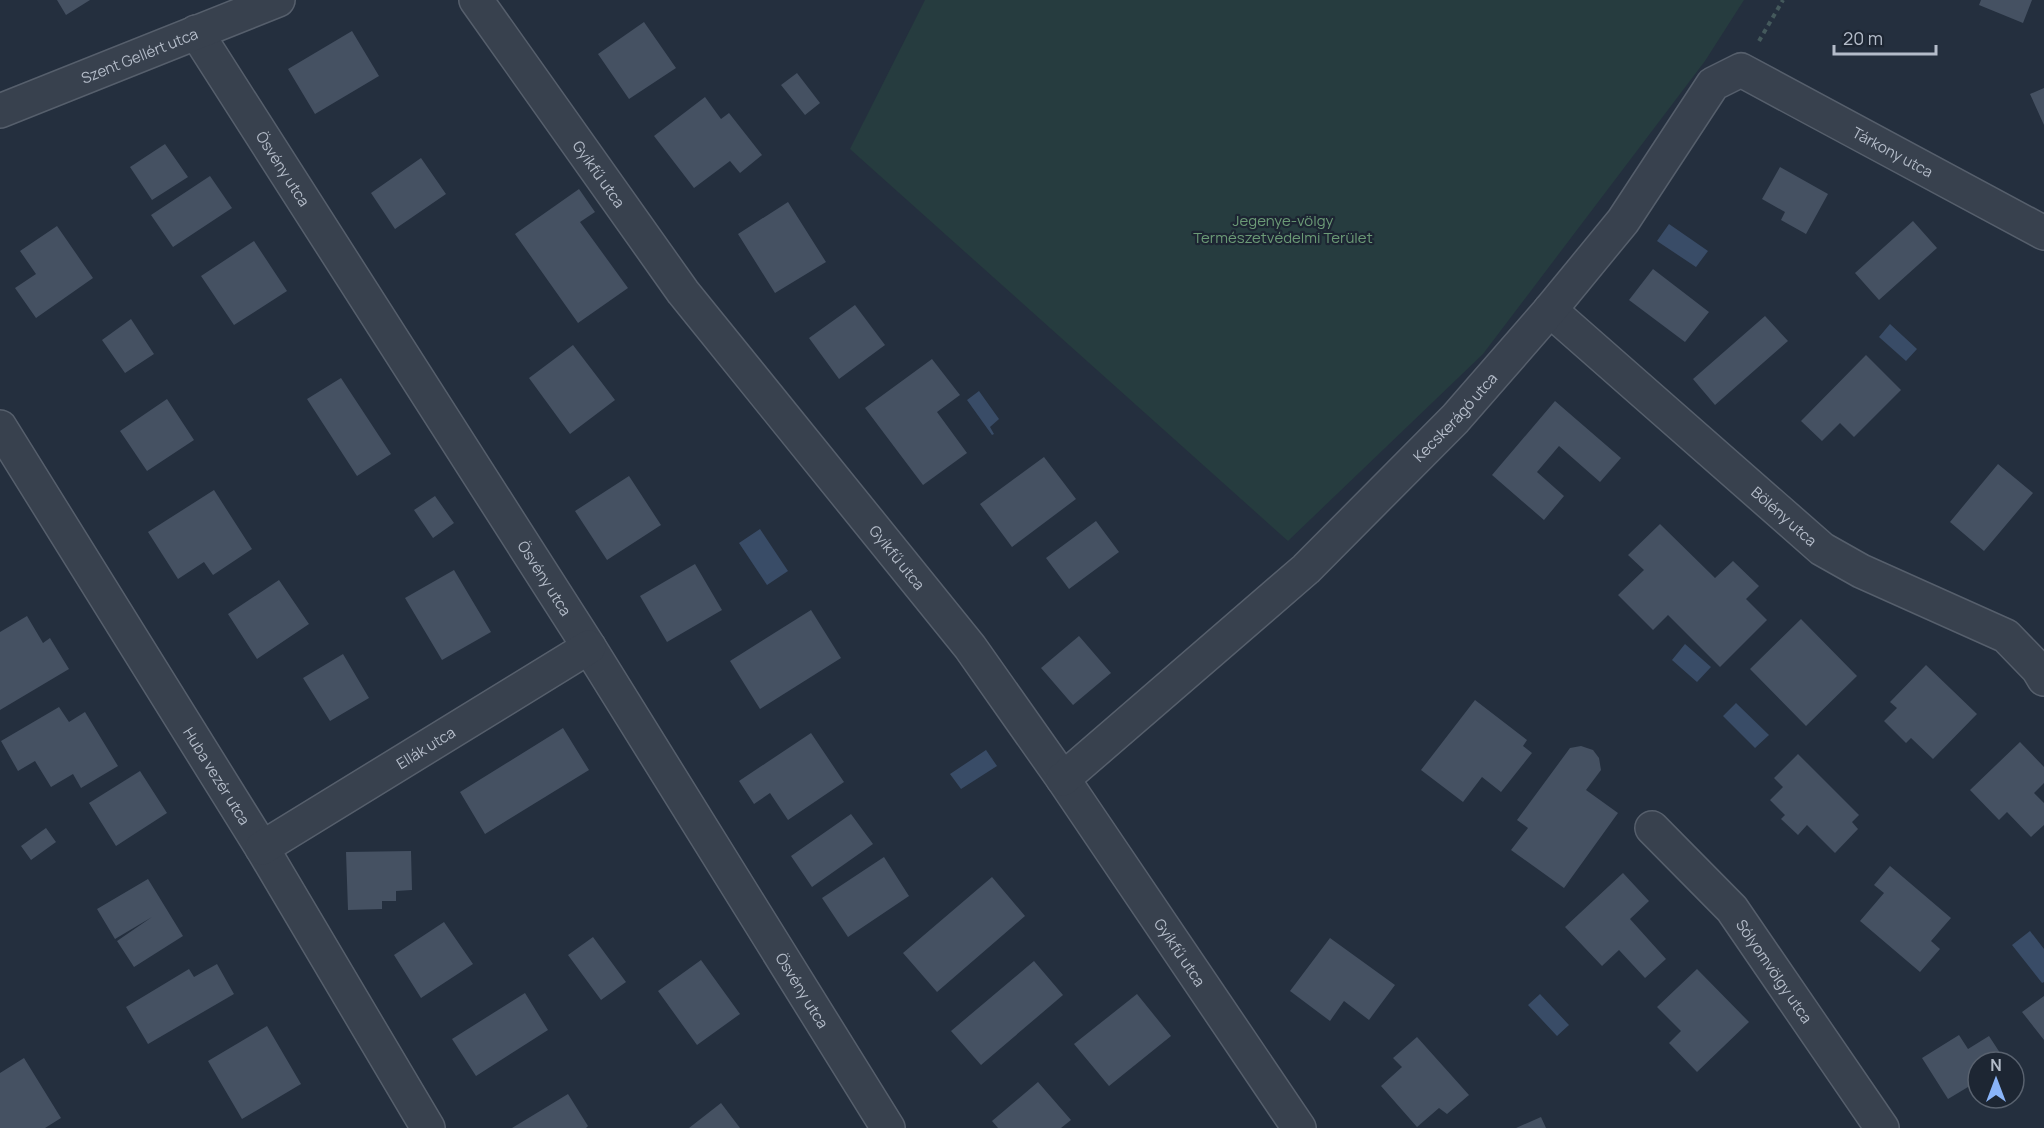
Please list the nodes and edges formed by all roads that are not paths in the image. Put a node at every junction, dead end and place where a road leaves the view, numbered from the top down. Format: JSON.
{"nodes":[{"id":1,"x":278,"y":0,"type":"edge"},
{"id":2,"x":476,"y":0,"type":"edge"},
{"id":3,"x":196,"y":32,"type":"junction"},
{"id":4,"x":1742,"y":70,"type":"joint"},
{"id":5,"x":0,"y":111,"type":"edge"},
{"id":6,"x":2044,"y":233,"type":"edge"},
{"id":7,"x":1550,"y":310,"type":"junction"},
{"id":8,"x":0,"y":427,"type":"edge"},
{"id":9,"x":589,"y":647,"type":"junction"},
{"id":10,"x":2044,"y":679,"type":"edge"},
{"id":11,"x":1063,"y":779,"type":"junction"},
{"id":12,"x":1652,"y":828,"type":"dead end"},
{"id":13,"x":262,"y":848,"type":"junction"},
{"id":14,"x":428,"y":1128,"type":"edge"},
{"id":15,"x":888,"y":1128,"type":"edge"},
{"id":16,"x":1299,"y":1128,"type":"edge"},
{"id":17,"x":1882,"y":1128,"type":"edge"}],
"edges":[{"from":1,"to":3,"type":"street","name":"Szent Gellért utca"},
{"from":2,"to":11,"type":"street","name":"Gyíkfű utca"},
{"from":3,"to":5,"type":"street","name":"Szent Gellért utca"},
{"from":3,"to":9,"type":"street","name":"Ösvény utca"},
{"from":4,"to":6,"type":"street","name":"Tárkony utca"},
{"from":4,"to":7,"type":"street","name":"Kecskerágó utca"},
{"from":7,"to":10,"type":"street","name":"Bölény utca"},
{"from":7,"to":11,"type":"street","name":"Kecskerágó utca"},
{"from":8,"to":13,"type":"street","name":"Huba vezér utca"},
{"from":9,"to":13,"type":"street","name":"Ellák utca"},
{"from":9,"to":15,"type":"street","name":"Ösvény utca"},
{"from":11,"to":16,"type":"street","name":"Gyíkfű utca"},
{"from":12,"to":17,"type":"street","name":"Sólyomvölgy utca"},
{"from":13,"to":14,"type":"street","name":"Huba vezér utca"}]}
